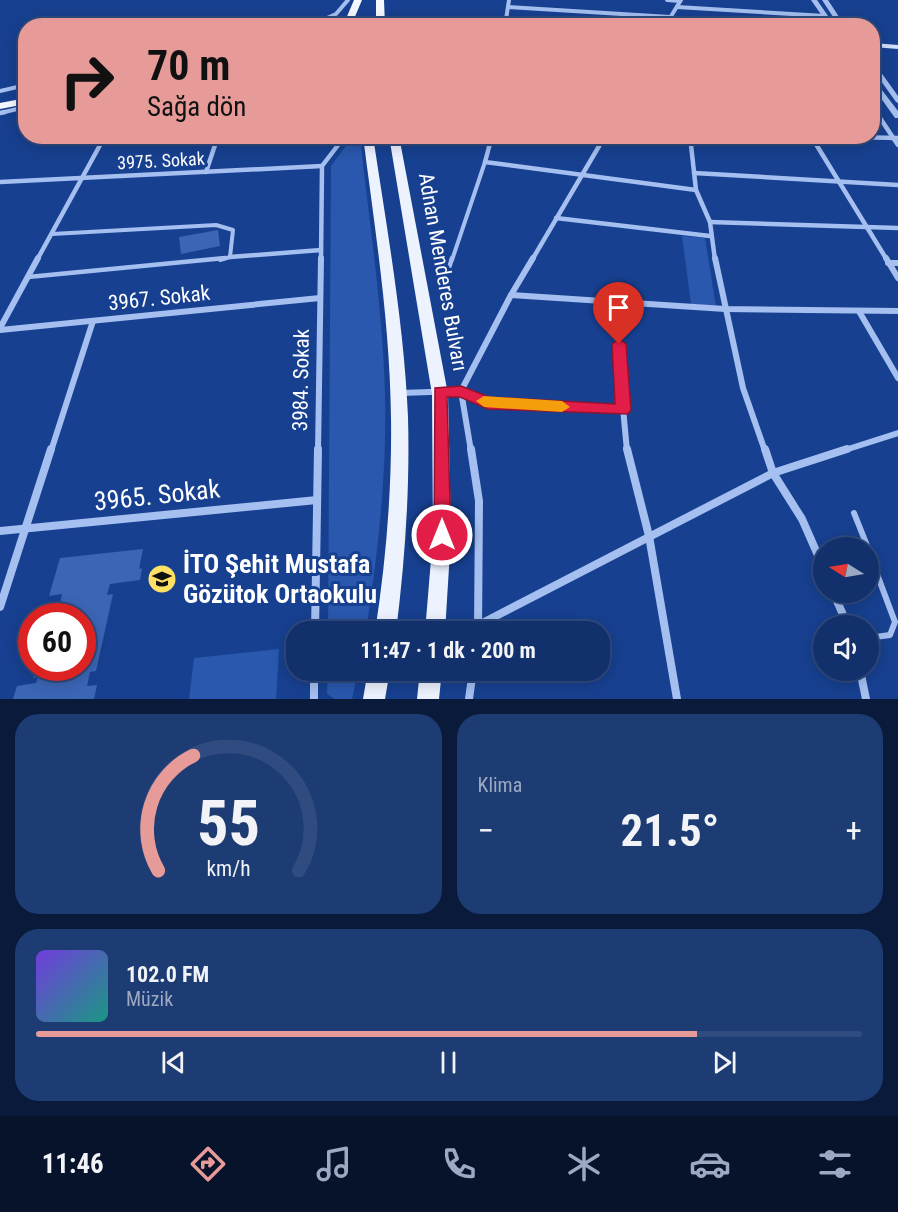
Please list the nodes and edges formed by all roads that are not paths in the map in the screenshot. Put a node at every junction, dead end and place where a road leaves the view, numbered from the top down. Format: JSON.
{"nodes":[{"id":1,"x":348,"y":0,"type":"edge"},
{"id":2,"x":358,"y":0,"type":"edge"},
{"id":3,"x":380,"y":0,"type":"edge"},
{"id":4,"x":509,"y":0,"type":"edge"},
{"id":5,"x":667,"y":0,"type":"edge"},
{"id":6,"x":814,"y":0,"type":"edge"},
{"id":7,"x":825,"y":0,"type":"edge"},
{"id":8,"x":681,"y":1,"type":"edge"},
{"id":9,"x":508,"y":7,"type":"junction"},
{"id":10,"x":677,"y":7,"type":"junction"},
{"id":11,"x":825,"y":16,"type":"joint"},
{"id":12,"x":670,"y":17,"type":"joint"},
{"id":13,"x":327,"y":18,"type":"edge"},
{"id":14,"x":350,"y":18,"type":"edge"},
{"id":15,"x":380,"y":18,"type":"edge"},
{"id":16,"x":506,"y":18,"type":"edge"},
{"id":17,"x":837,"y":18,"type":"edge"},
{"id":18,"x":880,"y":46,"type":"edge"},
{"id":19,"x":898,"y":47,"type":"edge"},
{"id":20,"x":880,"y":51,"type":"edge"},
{"id":21,"x":898,"y":52,"type":"edge"},
{"id":22,"x":880,"y":75,"type":"edge"},
{"id":23,"x":18,"y":87,"type":"edge"},
{"id":24,"x":18,"y":89,"type":"edge"},
{"id":25,"x":0,"y":91,"type":"edge"},
{"id":26,"x":880,"y":92,"type":"edge"},
{"id":27,"x":0,"y":97,"type":"edge"},
{"id":28,"x":897,"y":99,"type":"edge"},
{"id":29,"x":6,"y":107,"type":"edge"},
{"id":30,"x":0,"y":113,"type":"edge"},
{"id":31,"x":880,"y":116,"type":"edge"},
{"id":32,"x":898,"y":116,"type":"edge"},
{"id":33,"x":0,"y":120,"type":"edge"},
{"id":34,"x":880,"y":138,"type":"edge"},
{"id":35,"x":896,"y":138,"type":"edge"},
{"id":36,"x":101,"y":144,"type":"edge"},
{"id":37,"x":215,"y":144,"type":"edge"},
{"id":38,"x":339,"y":144,"type":"edge"},
{"id":39,"x":369,"y":144,"type":"edge"},
{"id":40,"x":395,"y":144,"type":"edge"},
{"id":41,"x":490,"y":144,"type":"edge"},
{"id":42,"x":601,"y":144,"type":"edge"},
{"id":43,"x":691,"y":144,"type":"edge"},
{"id":44,"x":815,"y":144,"type":"edge"},
{"id":45,"x":898,"y":145,"type":"edge"},
{"id":46,"x":485,"y":162,"type":"junction"},
{"id":47,"x":322,"y":166,"type":"junction"},
{"id":48,"x":206,"y":172,"type":"junction"},
{"id":49,"x":694,"y":173,"type":"junction"},
{"id":50,"x":582,"y":176,"type":"junction"},
{"id":51,"x":82,"y":178,"type":"junction"},
{"id":52,"x":0,"y":182,"type":"edge"},
{"id":53,"x":837,"y":182,"type":"junction"},
{"id":54,"x":898,"y":185,"type":"edge"},
{"id":55,"x":696,"y":190,"type":"junction"},
{"id":56,"x":556,"y":218,"type":"junction"},
{"id":57,"x":710,"y":222,"type":"junction"},
{"id":58,"x":865,"y":228,"type":"junction"},
{"id":59,"x":898,"y":228,"type":"edge"},
{"id":60,"x":52,"y":234,"type":"junction"},
{"id":61,"x":710,"y":236,"type":"junction"},
{"id":62,"x":321,"y":250,"type":"junction"},
{"id":63,"x":230,"y":257,"type":"junction"},
{"id":64,"x":888,"y":263,"type":"junction"},
{"id":65,"x":898,"y":263,"type":"edge"},
{"id":66,"x":449,"y":268,"type":"dead end"},
{"id":67,"x":28,"y":277,"type":"junction"},
{"id":68,"x":898,"y":278,"type":"edge"},
{"id":69,"x":511,"y":295,"type":"junction"},
{"id":70,"x":320,"y":298,"type":"junction"},
{"id":71,"x":618,"y":301,"type":"junction"},
{"id":72,"x":725,"y":309,"type":"junction"},
{"id":73,"x":898,"y":311,"type":"edge"},
{"id":74,"x":860,"y":313,"type":"junction"},
{"id":75,"x":93,"y":321,"type":"junction"},
{"id":76,"x":0,"y":329,"type":"edge"},
{"id":77,"x":898,"y":378,"type":"edge"},
{"id":78,"x":461,"y":391,"type":"junction"},
{"id":79,"x":440,"y":392,"type":"junction"},
{"id":80,"x":399,"y":393,"type":"junction"},
{"id":81,"x":623,"y":410,"type":"junction"},
{"id":82,"x":898,"y":433,"type":"edge"},
{"id":83,"x":773,"y":473,"type":"junction"},
{"id":84,"x":317,"y":500,"type":"junction"},
{"id":85,"x":854,"y":513,"type":"dead end"},
{"id":86,"x":26,"y":529,"type":"junction"},
{"id":87,"x":0,"y":531,"type":"edge"},
{"id":88,"x":650,"y":536,"type":"junction"},
{"id":89,"x":863,"y":537,"type":"edge"},
{"id":90,"x":813,"y":544,"type":"edge"},
{"id":91,"x":879,"y":581,"type":"edge"},
{"id":92,"x":0,"y":607,"type":"edge"},
{"id":93,"x":315,"y":621,"type":"edge"},
{"id":94,"x":386,"y":621,"type":"edge"},
{"id":95,"x":436,"y":621,"type":"edge"},
{"id":96,"x":479,"y":621,"type":"edge"},
{"id":97,"x":492,"y":621,"type":"edge"},
{"id":98,"x":879,"y":638,"type":"edge"},
{"id":99,"x":314,"y":681,"type":"edge"},
{"id":100,"x":377,"y":681,"type":"edge"},
{"id":101,"x":430,"y":681,"type":"edge"},
{"id":102,"x":471,"y":681,"type":"edge"},
{"id":103,"x":862,"y":681,"type":"edge"},
{"id":104,"x":314,"y":699,"type":"edge"},
{"id":105,"x":374,"y":699,"type":"edge"},
{"id":106,"x":428,"y":699,"type":"edge"},
{"id":107,"x":469,"y":699,"type":"edge"},
{"id":108,"x":677,"y":699,"type":"edge"},
{"id":109,"x":866,"y":699,"type":"edge"}],
"edges":[{"from":1,"to":13,"type":"street"},
{"from":2,"to":14,"type":"highway"},
{"from":3,"to":15,"type":"highway"},
{"from":4,"to":9,"type":"street"},
{"from":5,"to":8,"type":"street"},
{"from":6,"to":11,"type":"street"},
{"from":7,"to":17,"type":"street"},
{"from":8,"to":10,"type":"street"},
{"from":9,"to":12,"type":"street"},
{"from":9,"to":16,"type":"street"},
{"from":10,"to":11,"type":"street"},
{"from":10,"to":12,"type":"street"},
{"from":18,"to":19,"type":"main road"},
{"from":20,"to":21,"type":"main road"},
{"from":22,"to":28,"type":"street"},
{"from":23,"to":25,"type":"street"},
{"from":24,"to":27,"type":"highway"},
{"from":26,"to":32,"type":"street"},
{"from":29,"to":30,"type":"street"},
{"from":29,"to":33,"type":"street"},
{"from":31,"to":35,"type":"street"},
{"from":34,"to":35,"type":"street"},
{"from":35,"to":45,"type":"street"},
{"from":36,"to":51,"type":"street"},
{"from":37,"to":48,"type":"street"},
{"from":38,"to":47,"type":"street"},
{"from":39,"to":80,"type":"main road"},
{"from":40,"to":79,"type":"main road","name":"Adnan Menderes Bulvarı"},
{"from":41,"to":46,"type":"street"},
{"from":42,"to":50,"type":"street"},
{"from":43,"to":49,"type":"street"},
{"from":44,"to":53,"type":"street"},
{"from":46,"to":50,"type":"street"},
{"from":46,"to":66,"type":"lane"},
{"from":47,"to":48,"type":"street","name":"3975. Sokak"},
{"from":47,"to":62,"type":"street","name":"3984. Sokak"},
{"from":48,"to":51,"type":"street","name":"3975. Sokak"},
{"from":49,"to":53,"type":"street"},
{"from":49,"to":55,"type":"street"},
{"from":50,"to":55,"type":"street"},
{"from":50,"to":56,"type":"street"},
{"from":51,"to":52,"type":"street","name":"3975. Sokak"},
{"from":51,"to":60,"type":"street"},
{"from":53,"to":54,"type":"street"},
{"from":53,"to":58,"type":"street"},
{"from":55,"to":57,"type":"street"},
{"from":56,"to":61,"type":"street"},
{"from":56,"to":69,"type":"street"},
{"from":57,"to":58,"type":"street"},
{"from":57,"to":61,"type":"street"},
{"from":58,"to":59,"type":"street"},
{"from":58,"to":64,"type":"street"},
{"from":60,"to":63,"type":"lane"},
{"from":60,"to":67,"type":"street"},
{"from":61,"to":72,"type":"street"},
{"from":62,"to":63,"type":"street"},
{"from":62,"to":70,"type":"street","name":"3984. Sokak"},
{"from":63,"to":67,"type":"lane"},
{"from":64,"to":65,"type":"street"},
{"from":64,"to":68,"type":"street"},
{"from":67,"to":76,"type":"street"},
{"from":69,"to":71,"type":"street"},
{"from":69,"to":78,"type":"street"},
{"from":70,"to":75,"type":"street","name":"3967. Sokak"},
{"from":70,"to":84,"type":"street","name":"3984. Sokak"},
{"from":71,"to":72,"type":"street"},
{"from":71,"to":81,"type":"street"},
{"from":72,"to":74,"type":"street"},
{"from":72,"to":83,"type":"street"},
{"from":73,"to":74,"type":"street"},
{"from":74,"to":77,"type":"street"},
{"from":75,"to":76,"type":"street","name":"3967. Sokak"},
{"from":75,"to":86,"type":"street"},
{"from":78,"to":79,"type":"street"},
{"from":78,"to":81,"type":"street"},
{"from":78,"to":96,"type":"street"},
{"from":79,"to":80,"type":"street"},
{"from":79,"to":95,"type":"main road","name":"Adnan Menderes Bulvarı"},
{"from":80,"to":94,"type":"main road"},
{"from":81,"to":88,"type":"street"},
{"from":82,"to":83,"type":"street"},
{"from":83,"to":88,"type":"street"},
{"from":83,"to":90,"type":"street"},
{"from":84,"to":86,"type":"street","name":"3965. Sokak"},
{"from":84,"to":93,"type":"street","name":"3984. Sokak"},
{"from":85,"to":89,"type":"lane"},
{"from":86,"to":87,"type":"street","name":"3965. Sokak"},
{"from":86,"to":92,"type":"street"},
{"from":88,"to":97,"type":"street"},
{"from":88,"to":108,"type":"street"},
{"from":91,"to":98,"type":"lane"},
{"from":99,"to":104,"type":"street"},
{"from":100,"to":105,"type":"main road"},
{"from":101,"to":106,"type":"main road"},
{"from":102,"to":107,"type":"street"},
{"from":103,"to":109,"type":"street"}]}
